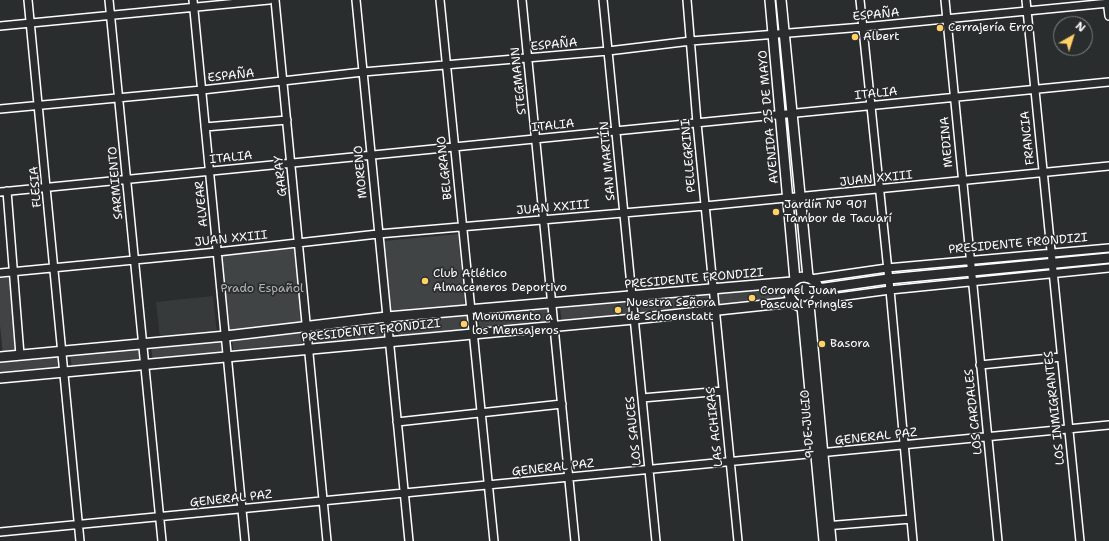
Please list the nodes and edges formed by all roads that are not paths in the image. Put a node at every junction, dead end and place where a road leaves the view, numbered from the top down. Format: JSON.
{"nodes":[{"id":1,"x":28,"y":0,"type":"edge"},
{"id":2,"x":109,"y":0,"type":"edge"},
{"id":3,"x":269,"y":0,"type":"edge"},
{"id":4,"x":275,"y":0,"type":"edge"},
{"id":5,"x":356,"y":0,"type":"edge"},
{"id":6,"x":440,"y":0,"type":"edge"},
{"id":7,"x":522,"y":0,"type":"edge"},
{"id":8,"x":603,"y":0,"type":"edge"},
{"id":9,"x":687,"y":0,"type":"edge"},
{"id":10,"x":770,"y":0,"type":"edge"},
{"id":11,"x":781,"y":0,"type":"edge"},
{"id":12,"x":860,"y":0,"type":"edge"},
{"id":13,"x":945,"y":0,"type":"edge"},
{"id":14,"x":1026,"y":0,"type":"edge"},
{"id":15,"x":1108,"y":2,"type":"edge"},
{"id":16,"x":193,"y":4,"type":"edge"},
{"id":17,"x":1027,"y":11,"type":"junction"},
{"id":18,"x":111,"y":16,"type":"junction"},
{"id":19,"x":1109,"y":16,"type":"edge"},
{"id":20,"x":947,"y":19,"type":"junction"},
{"id":21,"x":31,"y":24,"type":"junction"},
{"id":22,"x":0,"y":26,"type":"edge"},
{"id":23,"x":863,"y":27,"type":"junction"},
{"id":24,"x":784,"y":32,"type":"junction"},
{"id":25,"x":773,"y":34,"type":"junction"},
{"id":26,"x":691,"y":41,"type":"junction"},
{"id":27,"x":608,"y":51,"type":"junction"},
{"id":28,"x":528,"y":58,"type":"junction"},
{"id":29,"x":447,"y":66,"type":"junction"},
{"id":30,"x":363,"y":72,"type":"junction"},
{"id":31,"x":283,"y":82,"type":"junction"},
{"id":32,"x":1109,"y":82,"type":"edge"},
{"id":33,"x":202,"y":90,"type":"junction"},
{"id":34,"x":1035,"y":90,"type":"junction"},
{"id":35,"x":119,"y":97,"type":"junction"},
{"id":36,"x":954,"y":98,"type":"junction"},
{"id":37,"x":39,"y":104,"type":"junction"},
{"id":38,"x":870,"y":106,"type":"junction"},
{"id":39,"x":0,"y":109,"type":"edge"},
{"id":40,"x":792,"y":114,"type":"junction"},
{"id":41,"x":780,"y":115,"type":"junction"},
{"id":42,"x":287,"y":120,"type":"junction"},
{"id":43,"x":697,"y":123,"type":"junction"},
{"id":44,"x":206,"y":127,"type":"junction"},
{"id":45,"x":616,"y":131,"type":"junction"},
{"id":46,"x":536,"y":139,"type":"junction"},
{"id":47,"x":454,"y":147,"type":"junction"},
{"id":48,"x":371,"y":155,"type":"junction"},
{"id":49,"x":291,"y":163,"type":"junction"},
{"id":50,"x":1109,"y":166,"type":"edge"},
{"id":51,"x":210,"y":171,"type":"junction"},
{"id":52,"x":1043,"y":173,"type":"junction"},
{"id":53,"x":127,"y":179,"type":"junction"},
{"id":54,"x":962,"y":181,"type":"junction"},
{"id":55,"x":47,"y":187,"type":"junction"},
{"id":56,"x":879,"y":189,"type":"junction"},
{"id":57,"x":3,"y":192,"type":"edge"},
{"id":58,"x":800,"y":197,"type":"junction"},
{"id":59,"x":788,"y":198,"type":"junction"},
{"id":60,"x":705,"y":206,"type":"junction"},
{"id":61,"x":624,"y":213,"type":"junction"},
{"id":62,"x":544,"y":220,"type":"junction"},
{"id":63,"x":462,"y":228,"type":"junction"},
{"id":64,"x":378,"y":234,"type":"junction"},
{"id":65,"x":299,"y":244,"type":"junction"},
{"id":66,"x":1109,"y":248,"type":"edge"},
{"id":67,"x":218,"y":252,"type":"junction"},
{"id":68,"x":1052,"y":253,"type":"junction"},
{"id":69,"x":1109,"y":258,"type":"edge"},
{"id":70,"x":135,"y":259,"type":"junction"},
{"id":71,"x":1054,"y":264,"type":"junction"},
{"id":72,"x":54,"y":266,"type":"junction"},
{"id":73,"x":970,"y":266,"type":"junction"},
{"id":74,"x":887,"y":268,"type":"junction"},
{"id":75,"x":1109,"y":268,"type":"edge"},
{"id":76,"x":13,"y":271,"type":"junction"},
{"id":77,"x":0,"y":273,"type":"edge"},
{"id":78,"x":1053,"y":273,"type":"junction"},
{"id":79,"x":809,"y":278,"type":"junction"},
{"id":80,"x":888,"y":279,"type":"junction"},
{"id":81,"x":794,"y":281,"type":"junction"},
{"id":82,"x":972,"y":281,"type":"junction"},
{"id":83,"x":818,"y":289,"type":"junction"},
{"id":84,"x":713,"y":290,"type":"junction"},
{"id":85,"x":890,"y":290,"type":"junction"},
{"id":86,"x":632,"y":297,"type":"junction"},
{"id":87,"x":793,"y":302,"type":"junction"},
{"id":88,"x":552,"y":304,"type":"junction"},
{"id":89,"x":809,"y":304,"type":"junction"},
{"id":90,"x":470,"y":311,"type":"junction"},
{"id":91,"x":715,"y":311,"type":"junction"},
{"id":92,"x":386,"y":317,"type":"junction"},
{"id":93,"x":634,"y":319,"type":"junction"},
{"id":94,"x":554,"y":326,"type":"junction"},
{"id":95,"x":307,"y":327,"type":"junction"},
{"id":96,"x":472,"y":334,"type":"junction"},
{"id":97,"x":226,"y":336,"type":"junction"},
{"id":98,"x":388,"y":341,"type":"junction"},
{"id":99,"x":143,"y":342,"type":"junction"},
{"id":100,"x":62,"y":350,"type":"junction"},
{"id":101,"x":309,"y":350,"type":"junction"},
{"id":102,"x":20,"y":355,"type":"junction"},
{"id":103,"x":0,"y":357,"type":"edge"},
{"id":104,"x":1061,"y":357,"type":"junction"},
{"id":105,"x":228,"y":358,"type":"junction"},
{"id":106,"x":145,"y":365,"type":"junction"},
{"id":107,"x":980,"y":365,"type":"junction"},
{"id":108,"x":65,"y":372,"type":"junction"},
{"id":109,"x":0,"y":378,"type":"edge"},
{"id":110,"x":723,"y":391,"type":"junction"},
{"id":111,"x":642,"y":398,"type":"junction"},
{"id":112,"x":562,"y":404,"type":"junction"},
{"id":113,"x":480,"y":413,"type":"junction"},
{"id":114,"x":397,"y":422,"type":"junction"},
{"id":115,"x":1109,"y":425,"type":"edge"},
{"id":116,"x":1069,"y":429,"type":"junction"},
{"id":117,"x":987,"y":437,"type":"junction"},
{"id":118,"x":904,"y":445,"type":"junction"},
{"id":119,"x":819,"y":453,"type":"junction"},
{"id":120,"x":730,"y":462,"type":"junction"},
{"id":121,"x":649,"y":470,"type":"junction"},
{"id":122,"x":569,"y":477,"type":"junction"},
{"id":123,"x":488,"y":485,"type":"junction"},
{"id":124,"x":404,"y":493,"type":"junction"},
{"id":125,"x":323,"y":501,"type":"junction"},
{"id":126,"x":242,"y":509,"type":"junction"},
{"id":127,"x":160,"y":517,"type":"junction"},
{"id":128,"x":911,"y":519,"type":"junction"},
{"id":129,"x":78,"y":525,"type":"junction"},
{"id":130,"x":826,"y":526,"type":"junction"},
{"id":131,"x":0,"y":532,"type":"edge"},
{"id":132,"x":80,"y":541,"type":"edge"},
{"id":133,"x":162,"y":541,"type":"edge"},
{"id":134,"x":245,"y":541,"type":"edge"},
{"id":135,"x":327,"y":541,"type":"edge"},
{"id":136,"x":409,"y":541,"type":"edge"},
{"id":137,"x":494,"y":541,"type":"edge"},
{"id":138,"x":576,"y":541,"type":"edge"},
{"id":139,"x":656,"y":541,"type":"edge"},
{"id":140,"x":738,"y":541,"type":"edge"},
{"id":141,"x":824,"y":541,"type":"edge"},
{"id":142,"x":832,"y":541,"type":"edge"},
{"id":143,"x":913,"y":541,"type":"edge"},
{"id":144,"x":998,"y":541,"type":"edge"},
{"id":145,"x":1080,"y":541,"type":"edge"}],
"edges":[{"from":1,"to":21,"type":"street","name":"FLESIA"},
{"from":2,"to":18,"type":"street","name":"SARMIENTO"},
{"from":3,"to":16,"type":"street"},
{"from":4,"to":31,"type":"street","name":"GARAY"},
{"from":5,"to":30,"type":"street","name":"MORENO"},
{"from":6,"to":29,"type":"street","name":"BELGRANO"},
{"from":7,"to":28,"type":"street","name":"STEGMANN"},
{"from":8,"to":27,"type":"street","name":"SAN MARTÍN"},
{"from":9,"to":26,"type":"street","name":"PELLEGRINI"},
{"from":10,"to":25,"type":"main road","name":"AVENIDA 25 DE MAYO"},
{"from":11,"to":24,"type":"main road","name":"AVENIDA 25 DE MAYO"},
{"from":12,"to":23,"type":"street"},
{"from":13,"to":20,"type":"street","name":"MEDINA"},
{"from":14,"to":17,"type":"street","name":"FRANCIA"},
{"from":15,"to":17,"type":"street","name":"ESPAÑA"},
{"from":15,"to":19,"type":"street"},
{"from":16,"to":18,"type":"street"},
{"from":16,"to":33,"type":"street","name":"ALVEAR"},
{"from":17,"to":20,"type":"street","name":"ESPAÑA"},
{"from":17,"to":34,"type":"street","name":"FRANCIA"},
{"from":18,"to":21,"type":"street"},
{"from":18,"to":35,"type":"street","name":"SARMIENTO"},
{"from":20,"to":23,"type":"street","name":"ESPAÑA"},
{"from":20,"to":36,"type":"street","name":"MEDINA"},
{"from":21,"to":22,"type":"street"},
{"from":21,"to":37,"type":"street","name":"FLESIA"},
{"from":23,"to":24,"type":"street","name":"ESPAÑA"},
{"from":23,"to":38,"type":"street"},
{"from":24,"to":25,"type":"street","name":"ESPAÑA"},
{"from":24,"to":40,"type":"main road","name":"AVENIDA 25 DE MAYO"},
{"from":25,"to":26,"type":"street","name":"ESPAÑA"},
{"from":25,"to":41,"type":"main road","name":"AVENIDA 25 DE MAYO"},
{"from":26,"to":27,"type":"street","name":"ESPAÑA"},
{"from":26,"to":43,"type":"street","name":"PELLEGRINI"},
{"from":27,"to":28,"type":"street","name":"ESPAÑA"},
{"from":27,"to":45,"type":"street","name":"SAN MARTÍN"},
{"from":28,"to":29,"type":"street","name":"ESPAÑA"},
{"from":28,"to":46,"type":"street","name":"STEGMANN"},
{"from":29,"to":30,"type":"street","name":"ESPAÑA"},
{"from":29,"to":47,"type":"street","name":"BELGRANO"},
{"from":30,"to":31,"type":"street","name":"ESPAÑA"},
{"from":30,"to":48,"type":"street","name":"MORENO"},
{"from":31,"to":33,"type":"street","name":"ESPAÑA"},
{"from":31,"to":42,"type":"street","name":"GARAY"},
{"from":32,"to":34,"type":"street","name":"ITALIA"},
{"from":33,"to":35,"type":"street","name":"ESPAÑA"},
{"from":33,"to":44,"type":"street","name":"ALVEAR"},
{"from":34,"to":36,"type":"street","name":"ITALIA"},
{"from":34,"to":52,"type":"street","name":"FRANCIA"},
{"from":35,"to":37,"type":"street","name":"ESPAÑA"},
{"from":35,"to":53,"type":"street","name":"SARMIENTO"},
{"from":36,"to":38,"type":"street","name":"ITALIA"},
{"from":36,"to":54,"type":"street","name":"MEDINA"},
{"from":37,"to":39,"type":"street","name":"ESPAÑA"},
{"from":37,"to":55,"type":"street","name":"FLESIA"},
{"from":38,"to":40,"type":"street","name":"ITALIA"},
{"from":38,"to":56,"type":"street"},
{"from":40,"to":41,"type":"street","name":"ITALIA"},
{"from":40,"to":58,"type":"main road","name":"AVENIDA 25 DE MAYO"},
{"from":41,"to":43,"type":"street","name":"ITALIA"},
{"from":41,"to":59,"type":"main road","name":"AVENIDA 25 DE MAYO"},
{"from":42,"to":44,"type":"street"},
{"from":42,"to":49,"type":"street","name":"GARAY"},
{"from":43,"to":45,"type":"street","name":"ITALIA"},
{"from":43,"to":60,"type":"street","name":"PELLEGRINI"},
{"from":44,"to":51,"type":"street","name":"ALVEAR"},
{"from":45,"to":46,"type":"street","name":"ITALIA"},
{"from":45,"to":61,"type":"street","name":"SAN MARTÍN"},
{"from":46,"to":47,"type":"street","name":"ITALIA"},
{"from":46,"to":62,"type":"street","name":"STEGMANN"},
{"from":47,"to":48,"type":"street","name":"ITALIA"},
{"from":47,"to":63,"type":"street","name":"BELGRANO"},
{"from":48,"to":49,"type":"street","name":"ITALIA"},
{"from":48,"to":64,"type":"street","name":"MORENO"},
{"from":49,"to":51,"type":"street","name":"ITALIA"},
{"from":49,"to":65,"type":"street","name":"GARAY"},
{"from":50,"to":52,"type":"street","name":"JUAN XXIII"},
{"from":51,"to":53,"type":"street","name":"ITALIA"},
{"from":51,"to":67,"type":"street","name":"ALVEAR"},
{"from":52,"to":54,"type":"street","name":"JUAN XXIII"},
{"from":52,"to":68,"type":"street","name":"FRANCIA"},
{"from":53,"to":55,"type":"street","name":"ITALIA"},
{"from":53,"to":70,"type":"street","name":"SARMIENTO"},
{"from":54,"to":56,"type":"street","name":"JUAN XXIII"},
{"from":54,"to":73,"type":"street","name":"MEDINA"},
{"from":55,"to":57,"type":"street","name":"ITALIA"},
{"from":55,"to":72,"type":"street","name":"FLESIA"},
{"from":56,"to":58,"type":"street","name":"JUAN XXIII"},
{"from":56,"to":74,"type":"street"},
{"from":57,"to":76,"type":"street"},
{"from":58,"to":59,"type":"street","name":"JUAN XXIII"},
{"from":58,"to":79,"type":"main road","name":"AVENIDA 25 DE MAYO"},
{"from":59,"to":60,"type":"street","name":"JUAN XXIII"},
{"from":59,"to":81,"type":"main road","name":"AVENIDA 25 DE MAYO"},
{"from":60,"to":61,"type":"street","name":"JUAN XXIII"},
{"from":60,"to":84,"type":"street","name":"PELLEGRINI"},
{"from":61,"to":62,"type":"street","name":"JUAN XXIII"},
{"from":61,"to":86,"type":"street","name":"SAN MARTÍN"},
{"from":62,"to":63,"type":"street","name":"JUAN XXIII"},
{"from":62,"to":88,"type":"street","name":"STEGMANN"},
{"from":63,"to":64,"type":"street","name":"JUAN XXIII"},
{"from":63,"to":90,"type":"street","name":"BELGRANO"},
{"from":64,"to":65,"type":"street","name":"JUAN XXIII"},
{"from":64,"to":92,"type":"street","name":"MORENO"},
{"from":65,"to":67,"type":"street","name":"JUAN XXIII"},
{"from":65,"to":95,"type":"street","name":"GARAY"},
{"from":66,"to":68,"type":"street","name":"PRESIDENTE FRONDIZI"},
{"from":67,"to":70,"type":"street","name":"JUAN XXIII"},
{"from":67,"to":97,"type":"street","name":"ALVEAR"},
{"from":68,"to":71,"type":"street","name":"FRANCIA"},
{"from":68,"to":73,"type":"street","name":"PRESIDENTE FRONDIZI"},
{"from":69,"to":71,"type":"main road","name":"PRESIDENTE FRONDIZI"},
{"from":70,"to":72,"type":"street","name":"JUAN XXIII"},
{"from":70,"to":99,"type":"street","name":"SARMIENTO"},
{"from":71,"to":73,"type":"main road","name":"PRESIDENTE FRONDIZI"},
{"from":71,"to":78,"type":"street","name":"FRANCIA"},
{"from":72,"to":76,"type":"street","name":"JUAN XXIII"},
{"from":72,"to":100,"type":"street","name":"FLESIA"},
{"from":73,"to":74,"type":"street","name":"PRESIDENTE FRONDIZI"},
{"from":73,"to":80,"type":"main road","name":"PRESIDENTE FRONDIZI"},
{"from":73,"to":82,"type":"street","name":"MEDINA"},
{"from":74,"to":79,"type":"street","name":"PRESIDENTE FRONDIZI"},
{"from":74,"to":80,"type":"street"},
{"from":75,"to":78,"type":"street"},
{"from":76,"to":77,"type":"street","name":"JUAN XXIII"},
{"from":76,"to":102,"type":"street"},
{"from":78,"to":82,"type":"street"},
{"from":78,"to":104,"type":"street","name":"LOS INMIGRANTES"},
{"from":79,"to":81,"type":"main road"},
{"from":79,"to":83,"type":"main road"},
{"from":80,"to":83,"type":"main road","name":"PRESIDENTE FRONDIZI"},
{"from":80,"to":85,"type":"street"},
{"from":81,"to":84,"type":"main road","name":"PRESIDENTE FRONDIZI"},
{"from":81,"to":87,"type":"main road"},
{"from":82,"to":85,"type":"street"},
{"from":82,"to":107,"type":"street","name":"LOS CARDALES"},
{"from":83,"to":89,"type":"main road"},
{"from":84,"to":86,"type":"main road","name":"PRESIDENTE FRONDIZI"},
{"from":84,"to":91,"type":"street","name":"PELLEGRINI"},
{"from":85,"to":89,"type":"street"},
{"from":85,"to":118,"type":"street"},
{"from":86,"to":88,"type":"main road","name":"PRESIDENTE FRONDIZI"},
{"from":86,"to":93,"type":"street","name":"SAN MARTÍN"},
{"from":87,"to":89,"type":"main road"},
{"from":87,"to":91,"type":"main road","name":"PRESIDENTE FRONDIZI"},
{"from":88,"to":90,"type":"main road","name":"PRESIDENTE FRONDIZI"},
{"from":88,"to":94,"type":"street","name":"STEGMANN"},
{"from":89,"to":119,"type":"main road","name":"9 DE JULIO"},
{"from":90,"to":92,"type":"main road","name":"PRESIDENTE FRONDIZI"},
{"from":90,"to":96,"type":"street","name":"BELGRANO"},
{"from":91,"to":93,"type":"main road","name":"PRESIDENTE FRONDIZI"},
{"from":91,"to":110,"type":"street","name":"LAS ACHIRAS"},
{"from":92,"to":95,"type":"main road","name":"PRESIDENTE FRONDIZI"},
{"from":92,"to":98,"type":"street","name":"MORENO"},
{"from":93,"to":94,"type":"main road","name":"PRESIDENTE FRONDIZI"},
{"from":93,"to":111,"type":"street","name":"LOS SAUCES"},
{"from":94,"to":96,"type":"main road","name":"PRESIDENTE FRONDIZI"},
{"from":94,"to":112,"type":"street","name":"STEGMANN"},
{"from":95,"to":97,"type":"main road","name":"PRESIDENTE FRONDIZI"},
{"from":95,"to":101,"type":"street","name":"GARAY"},
{"from":96,"to":98,"type":"main road","name":"PRESIDENTE FRONDIZI"},
{"from":96,"to":113,"type":"street","name":"BELGRANO"},
{"from":97,"to":99,"type":"main road","name":"PRESIDENTE FRONDIZI"},
{"from":97,"to":105,"type":"street","name":"ALVEAR"},
{"from":98,"to":101,"type":"main road","name":"PRESIDENTE FRONDIZI"},
{"from":98,"to":114,"type":"street","name":"MORENO"},
{"from":99,"to":100,"type":"main road","name":"PRESIDENTE FRONDIZI"},
{"from":99,"to":106,"type":"street","name":"SARMIENTO"},
{"from":100,"to":102,"type":"main road","name":"PRESIDENTE FRONDIZI"},
{"from":100,"to":108,"type":"street","name":"FLESIA"},
{"from":101,"to":105,"type":"main road","name":"PRESIDENTE FRONDIZI"},
{"from":101,"to":125,"type":"street","name":"GARAY"},
{"from":102,"to":103,"type":"main road","name":"PRESIDENTE FRONDIZI"},
{"from":104,"to":107,"type":"street"},
{"from":104,"to":116,"type":"street","name":"LOS INMIGRANTES"},
{"from":105,"to":106,"type":"main road","name":"PRESIDENTE FRONDIZI"},
{"from":105,"to":126,"type":"street","name":"ALVEAR"},
{"from":106,"to":108,"type":"main road","name":"PRESIDENTE FRONDIZI"},
{"from":106,"to":127,"type":"street","name":"SARMIENTO"},
{"from":107,"to":117,"type":"street","name":"LOS CARDALES"},
{"from":108,"to":109,"type":"main road","name":"PRESIDENTE FRONDIZI"},
{"from":108,"to":129,"type":"street","name":"FLESIA"},
{"from":110,"to":111,"type":"street"},
{"from":110,"to":120,"type":"street","name":"LAS ACHIRAS"},
{"from":111,"to":121,"type":"street","name":"LOS SAUCES"},
{"from":112,"to":113,"type":"street"},
{"from":112,"to":122,"type":"street","name":"STEGMANN"},
{"from":113,"to":114,"type":"street"},
{"from":113,"to":123,"type":"street","name":"BELGRANO"},
{"from":114,"to":124,"type":"street","name":"MORENO"},
{"from":115,"to":116,"type":"street","name":"GENERAL PAZ"},
{"from":116,"to":117,"type":"street","name":"GENERAL PAZ"},
{"from":116,"to":145,"type":"street","name":"LOS INMIGRANTES"},
{"from":117,"to":118,"type":"street","name":"GENERAL PAZ"},
{"from":117,"to":144,"type":"street","name":"LOS CARDALES"},
{"from":118,"to":119,"type":"street","name":"GENERAL PAZ"},
{"from":118,"to":128,"type":"street"},
{"from":119,"to":120,"type":"street","name":"GENERAL PAZ"},
{"from":119,"to":130,"type":"main road","name":"9 DE JULIO"},
{"from":120,"to":121,"type":"street","name":"GENERAL PAZ"},
{"from":120,"to":140,"type":"street","name":"LAS ACHIRAS"},
{"from":121,"to":122,"type":"street","name":"GENERAL PAZ"},
{"from":121,"to":139,"type":"street","name":"LOS SAUCES"},
{"from":122,"to":123,"type":"street","name":"GENERAL PAZ"},
{"from":122,"to":138,"type":"street","name":"STEGMANN"},
{"from":123,"to":124,"type":"street","name":"GENERAL PAZ"},
{"from":123,"to":137,"type":"street","name":"BELGRANO"},
{"from":124,"to":125,"type":"street","name":"GENERAL PAZ"},
{"from":124,"to":136,"type":"street","name":"MORENO"},
{"from":125,"to":126,"type":"street","name":"GENERAL PAZ"},
{"from":125,"to":135,"type":"street","name":"GARAY"},
{"from":126,"to":127,"type":"street","name":"GENERAL PAZ"},
{"from":126,"to":134,"type":"street","name":"ALVEAR"},
{"from":127,"to":129,"type":"street","name":"GENERAL PAZ"},
{"from":127,"to":133,"type":"street","name":"SARMIENTO"},
{"from":128,"to":130,"type":"street"},
{"from":128,"to":143,"type":"street"},
{"from":129,"to":131,"type":"street","name":"GENERAL PAZ"},
{"from":129,"to":132,"type":"street","name":"FLESIA"},
{"from":130,"to":141,"type":"main road","name":"9 DE JULIO"},
{"from":130,"to":142,"type":"main road","name":"9 DE JULIO"}]}
